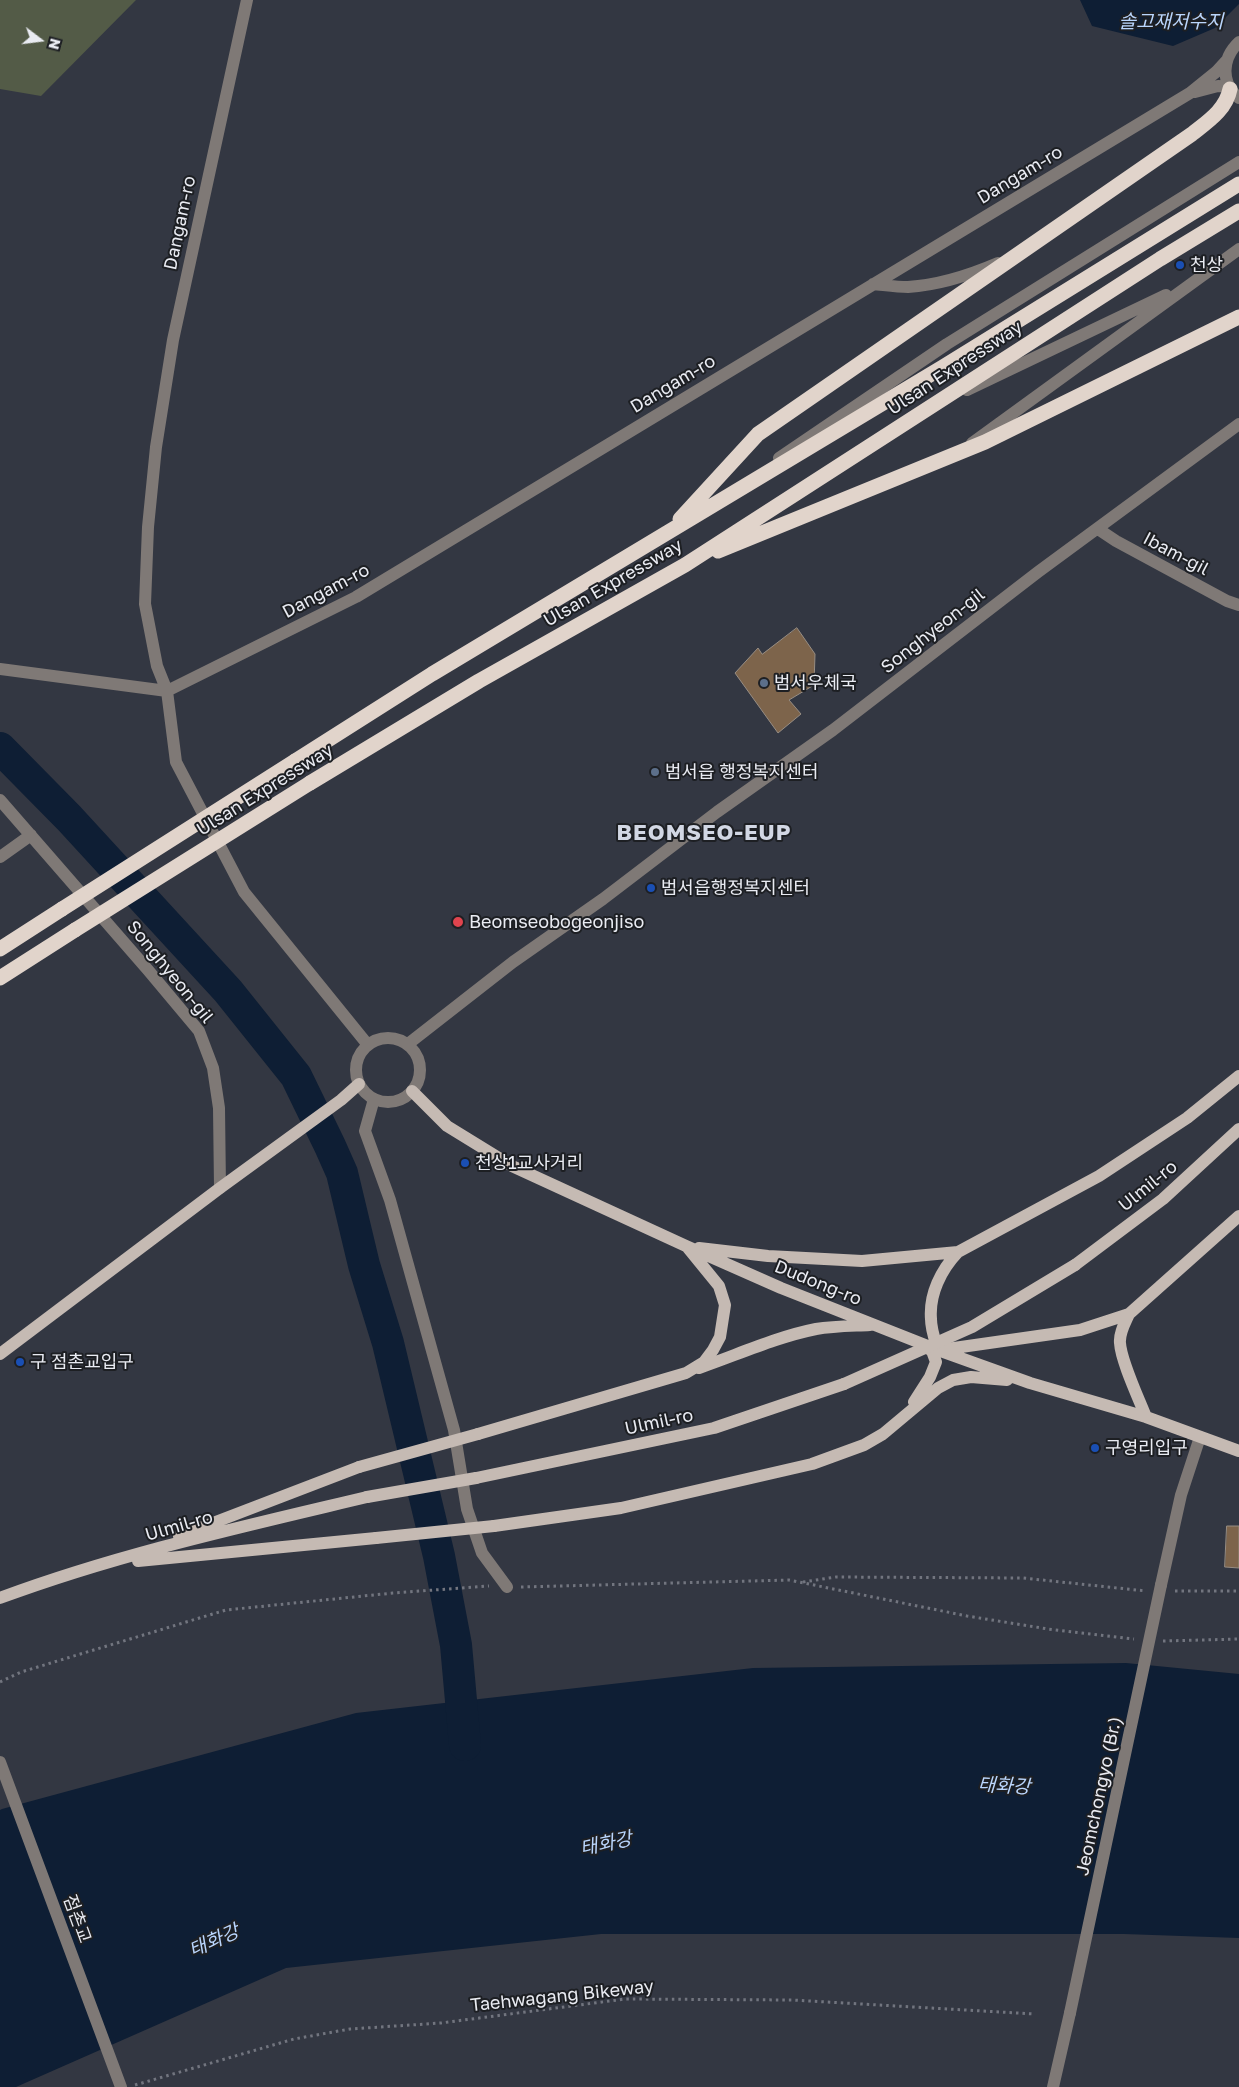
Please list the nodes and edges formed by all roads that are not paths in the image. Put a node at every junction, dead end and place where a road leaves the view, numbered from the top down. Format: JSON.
{"nodes":[{"id":1,"x":247,"y":0,"type":"edge"},
{"id":2,"x":1239,"y":42,"type":"edge"},
{"id":3,"x":1226,"y":60,"type":"junction"},
{"id":4,"x":1233,"y":91,"type":"edge"},
{"id":5,"x":1190,"y":93,"type":"junction"},
{"id":6,"x":1239,"y":162,"type":"edge"},
{"id":7,"x":1239,"y":184,"type":"edge"},
{"id":8,"x":1239,"y":211,"type":"edge"},
{"id":9,"x":1239,"y":249,"type":"edge"},
{"id":10,"x":1021,"y":253,"type":"junction"},
{"id":11,"x":1194,"y":282,"type":"junction"},
{"id":12,"x":873,"y":284,"type":"junction"},
{"id":13,"x":1239,"y":317,"type":"edge"},
{"id":14,"x":929,"y":408,"type":"junction"},
{"id":15,"x":1239,"y":424,"type":"edge"},
{"id":16,"x":958,"y":453,"type":"junction"},
{"id":17,"x":1098,"y":529,"type":"junction"},
{"id":18,"x":668,"y":533,"type":"junction"},
{"id":19,"x":685,"y":565,"type":"junction"},
{"id":20,"x":1239,"y":605,"type":"edge"},
{"id":21,"x":0,"y":669,"type":"edge"},
{"id":22,"x":167,"y":691,"type":"junction"},
{"id":23,"x":0,"y":800,"type":"edge"},
{"id":24,"x":31,"y":834,"type":"junction"},
{"id":25,"x":0,"y":857,"type":"edge"},
{"id":26,"x":0,"y":949,"type":"edge"},
{"id":27,"x":0,"y":978,"type":"edge"},
{"id":28,"x":408,"y":1044,"type":"junction"},
{"id":29,"x":368,"y":1045,"type":"junction"},
{"id":30,"x":1239,"y":1076,"type":"edge"},
{"id":31,"x":359,"y":1084,"type":"junction"},
{"id":32,"x":412,"y":1091,"type":"junction"},
{"id":33,"x":374,"y":1099,"type":"junction"},
{"id":34,"x":1239,"y":1129,"type":"edge"},
{"id":35,"x":220,"y":1188,"type":"junction"},
{"id":36,"x":1239,"y":1216,"type":"edge"},
{"id":37,"x":686,"y":1246,"type":"junction"},
{"id":38,"x":958,"y":1252,"type":"junction"},
{"id":39,"x":1129,"y":1314,"type":"junction"},
{"id":40,"x":875,"y":1325,"type":"junction"},
{"id":41,"x":922,"y":1344,"type":"junction"},
{"id":42,"x":938,"y":1350,"type":"junction"},
{"id":43,"x":0,"y":1354,"type":"edge"},
{"id":44,"x":686,"y":1373,"type":"junction"},
{"id":45,"x":1030,"y":1383,"type":"junction"},
{"id":46,"x":1146,"y":1417,"type":"junction"},
{"id":47,"x":897,"y":1424,"type":"junction"},
{"id":48,"x":1200,"y":1438,"type":"junction"},
{"id":49,"x":1239,"y":1451,"type":"edge"},
{"id":50,"x":106,"y":1564,"type":"junction"},
{"id":51,"x":507,"y":1587,"type":"road end"},
{"id":52,"x":1,"y":1597,"type":"edge"},
{"id":53,"x":0,"y":1762,"type":"edge"},
{"id":54,"x":121,"y":2087,"type":"edge"},
{"id":55,"x":1053,"y":2087,"type":"edge"}],
"edges":[{"from":1,"to":22,"type":"street","name":"Dangam-ro"},
{"from":2,"to":3,"type":"street","name":"Dangam-ro"},
{"from":3,"to":4,"type":"street"},
{"from":3,"to":5,"type":"street","name":"Dangam-ro"},
{"from":4,"to":5,"type":"street","name":"Dangam-ro"},
{"from":4,"to":10,"type":"highway"},
{"from":5,"to":12,"type":"street","name":"Dangam-ro"},
{"from":6,"to":18,"type":"street"},
{"from":7,"to":18,"type":"highway","name":"Ulsan Expressway"},
{"from":8,"to":14,"type":"highway","name":"Ulsan Expressway"},
{"from":9,"to":11,"type":"street"},
{"from":10,"to":12,"type":"street"},
{"from":10,"to":18,"type":"highway"},
{"from":11,"to":14,"type":"street"},
{"from":11,"to":16,"type":"street"},
{"from":12,"to":22,"type":"street","name":"Dangam-ro"},
{"from":13,"to":16,"type":"highway"},
{"from":14,"to":19,"type":"highway","name":"Ulsan Expressway"},
{"from":15,"to":17,"type":"street","name":"Songhyeon-gil"},
{"from":16,"to":19,"type":"highway"},
{"from":17,"to":20,"type":"street","name":"Ibam-gil"},
{"from":17,"to":28,"type":"street","name":"Songhyeon-gil"},
{"from":18,"to":26,"type":"highway","name":"Ulsan Expressway","bridge":true},
{"from":19,"to":27,"type":"highway","name":"Ulsan Expressway","bridge":true},
{"from":21,"to":22,"type":"street"},
{"from":22,"to":29,"type":"street","name":"Dangam-ro"},
{"from":23,"to":24,"type":"street","name":"Songhyeon-gil"},
{"from":24,"to":25,"type":"street"},
{"from":24,"to":35,"type":"street","name":"Songhyeon-gil"},
{"from":28,"to":29,"type":"street"},
{"from":28,"to":32,"type":"street"},
{"from":29,"to":31,"type":"street"},
{"from":30,"to":38,"type":"main road"},
{"from":31,"to":33,"type":"street"},
{"from":31,"to":35,"type":"main road"},
{"from":32,"to":33,"type":"street"},
{"from":32,"to":37,"type":"main road","name":"Dudong-ro"},
{"from":33,"to":51,"type":"street"},
{"from":34,"to":50,"type":"main road","name":"Ulmil-ro","bridge":true},
{"from":35,"to":43,"type":"main road"},
{"from":36,"to":39,"type":"main road"},
{"from":37,"to":38,"type":"main road"},
{"from":37,"to":40,"type":"main road","name":"Dudong-ro"},
{"from":37,"to":44,"type":"main road"},
{"from":38,"to":42,"type":"main road"},
{"from":39,"to":42,"type":"main road"},
{"from":39,"to":46,"type":"main road"},
{"from":40,"to":41,"type":"main road","name":"Dudong-ro"},
{"from":40,"to":44,"type":"main road"},
{"from":41,"to":42,"type":"main road","name":"Dudong-ro"},
{"from":41,"to":47,"type":"main road"},
{"from":42,"to":45,"type":"main road","name":"Dudong-ro"},
{"from":44,"to":50,"type":"main road","bridge":true},
{"from":45,"to":46,"type":"main road","name":"Dudong-ro"},
{"from":45,"to":47,"type":"main road"},
{"from":46,"to":48,"type":"main road","name":"Dudong-ro"},
{"from":47,"to":50,"type":"main road","bridge":true},
{"from":48,"to":49,"type":"main road","name":"Dudong-ro"},
{"from":48,"to":55,"type":"street","name":"Jeomchongyo (Br.)","bridge":true},
{"from":50,"to":52,"type":"main road","name":"Ulmil-ro"},
{"from":53,"to":54,"type":"street","name":"점촌교"}]}
